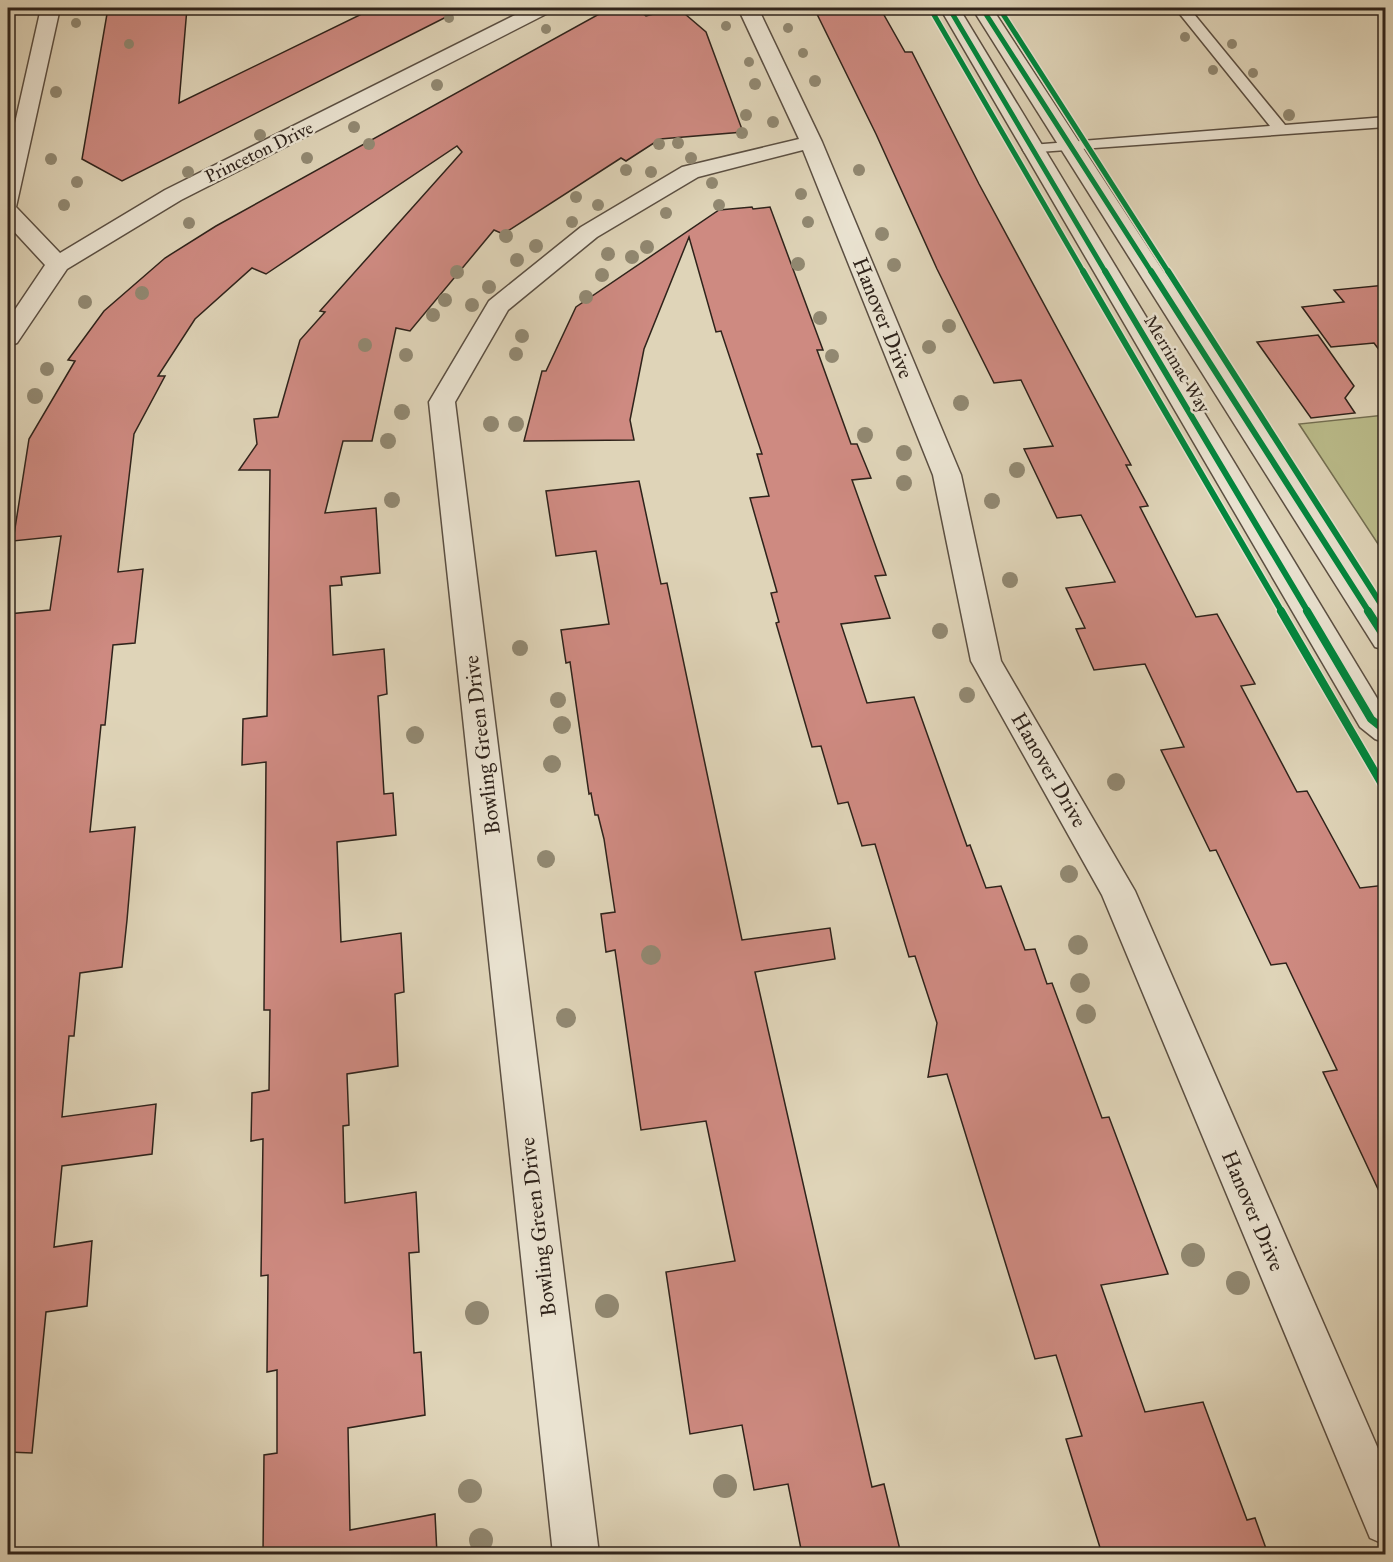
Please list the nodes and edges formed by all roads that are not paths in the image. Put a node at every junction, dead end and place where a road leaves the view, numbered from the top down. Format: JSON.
{"nodes":[{"id":1,"x":50,"y":8,"type":"edge"},
{"id":2,"x":543,"y":8,"type":"edge"},
{"id":3,"x":748,"y":8,"type":"edge"},
{"id":4,"x":949,"y":8,"type":"edge"},
{"id":5,"x":982,"y":8,"type":"edge"},
{"id":6,"x":1182,"y":8,"type":"edge"},
{"id":7,"x":1386,"y":122,"type":"edge"},
{"id":8,"x":1281,"y":130,"type":"junction"},
{"id":9,"x":811,"y":142,"type":"junction"},
{"id":10,"x":1070,"y":147,"type":"junction"},
{"id":11,"x":1031,"y":150,"type":"junction"},
{"id":12,"x":8,"y":203,"type":"edge"},
{"id":13,"x":8,"y":212,"type":"edge"},
{"id":14,"x":58,"y":264,"type":"junction"},
{"id":15,"x":8,"y":338,"type":"edge"},
{"id":16,"x":1386,"y":639,"type":"edge"},
{"id":17,"x":1386,"y":731,"type":"edge"},
{"id":18,"x":1386,"y":1522,"type":"edge"},
{"id":19,"x":576,"y":1554,"type":"edge"}],
"edges":[{"from":1,"to":12,"type":"street"},
{"from":2,"to":14,"type":"street","name":"Princeton Drive"},
{"from":3,"to":9,"type":"street","name":"Hanover Drive"},
{"from":4,"to":11,"type":"street","name":"Merrimac Way"},
{"from":5,"to":10,"type":"street","name":"Merrimac Way"},
{"from":6,"to":8,"type":"lane"},
{"from":7,"to":8,"type":"lane"},
{"from":8,"to":10,"type":"lane"},
{"from":9,"to":18,"type":"street","name":"Hanover Drive"},
{"from":9,"to":19,"type":"street","name":"Bowling Green Drive"},
{"from":10,"to":11,"type":"lane"},
{"from":10,"to":16,"type":"street","name":"Merrimac Way"},
{"from":11,"to":17,"type":"street","name":"Merrimac Way"},
{"from":13,"to":14,"type":"street"},
{"from":14,"to":15,"type":"street","name":"Princeton Drive"}]}
